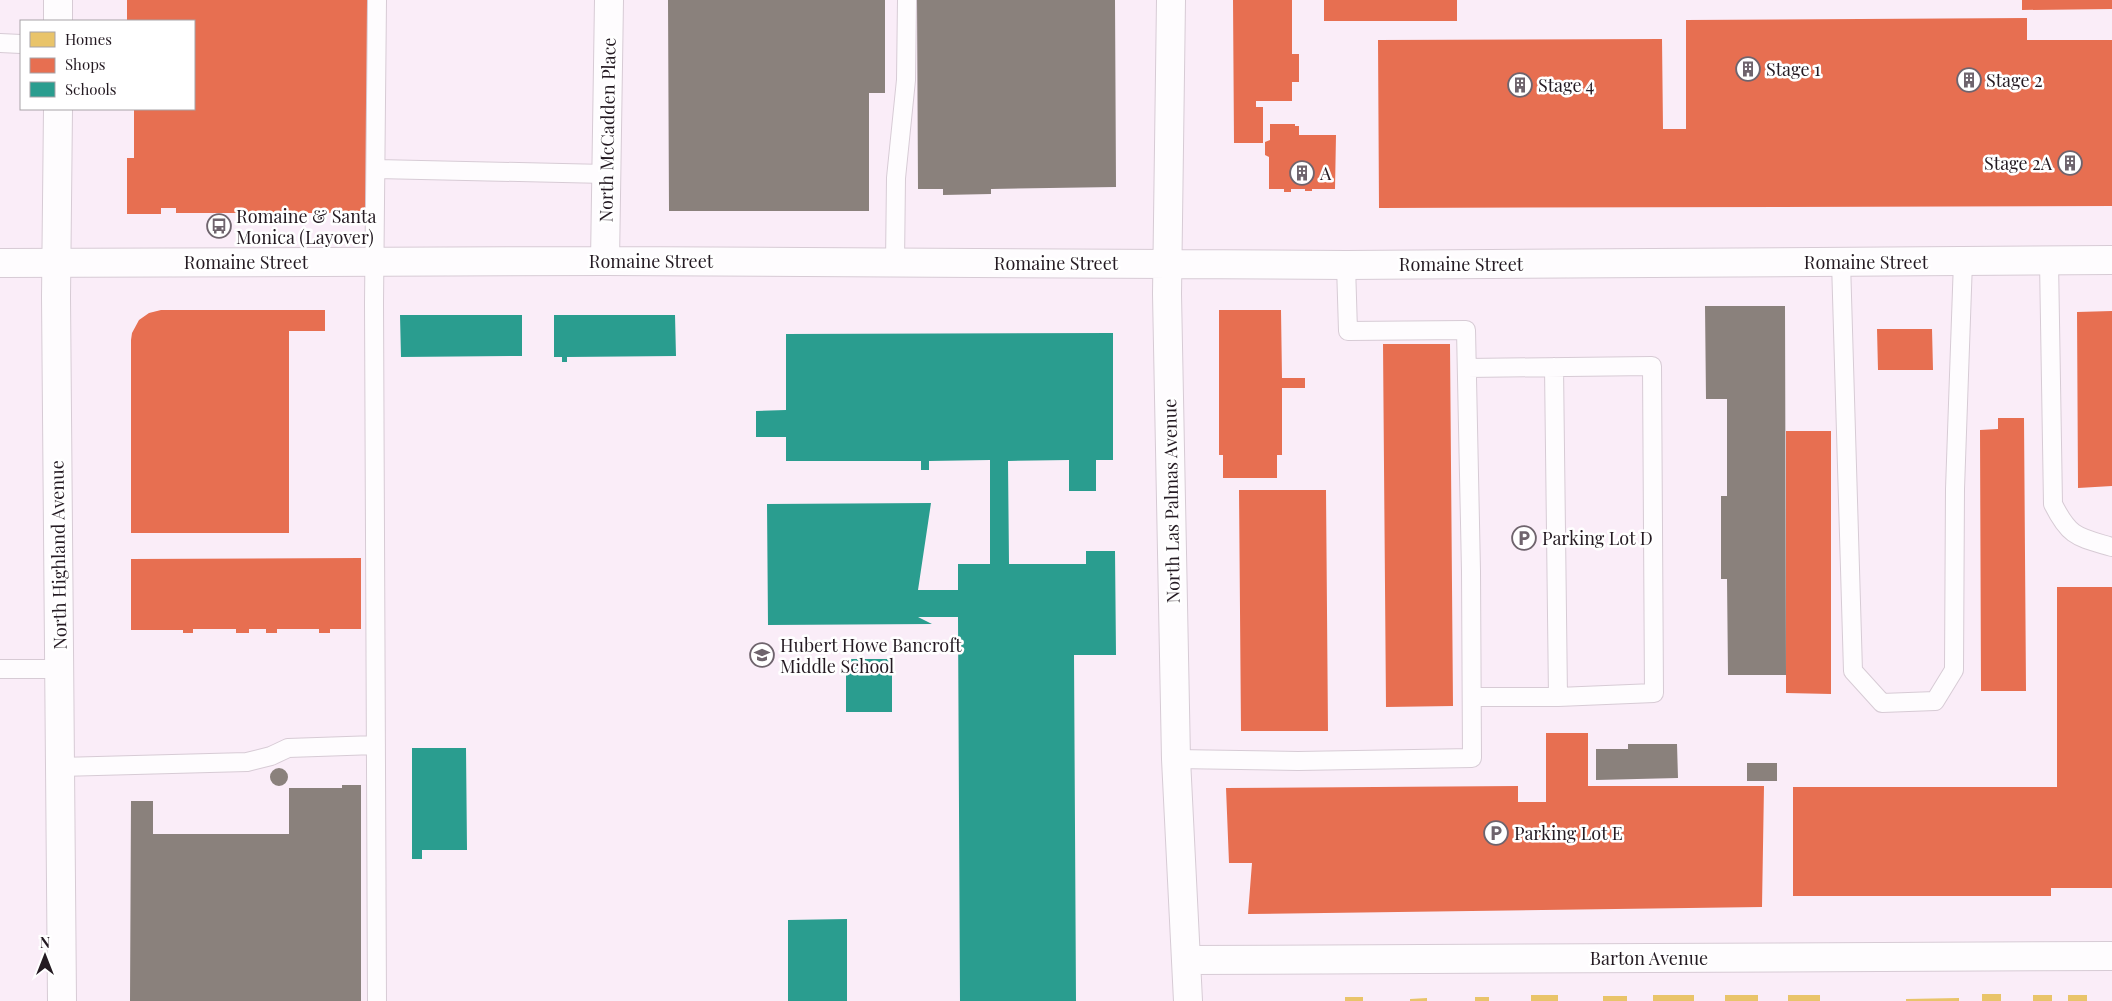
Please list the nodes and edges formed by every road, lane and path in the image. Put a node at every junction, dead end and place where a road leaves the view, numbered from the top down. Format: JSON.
{"nodes":[{"id":1,"x":58,"y":0,"type":"edge"},
{"id":2,"x":377,"y":0,"type":"edge"},
{"id":3,"x":609,"y":0,"type":"edge"},
{"id":4,"x":907,"y":0,"type":"edge"},
{"id":5,"x":1171,"y":0,"type":"edge"},
{"id":6,"x":58,"y":20,"type":"edge"},
{"id":7,"x":0,"y":43,"type":"edge"},
{"id":8,"x":20,"y":44,"type":"edge"},
{"id":9,"x":58,"y":110,"type":"edge"},
{"id":10,"x":377,"y":169,"type":"junction"},
{"id":11,"x":606,"y":174,"type":"junction"},
{"id":12,"x":605,"y":260,"type":"junction"},
{"id":13,"x":2048,"y":260,"type":"junction"},
{"id":14,"x":2112,"y":260,"type":"edge"},
{"id":15,"x":1962,"y":261,"type":"junction"},
{"id":16,"x":374,"y":262,"type":"junction"},
{"id":17,"x":1841,"y":262,"type":"junction"},
{"id":18,"x":895,"y":263,"type":"junction"},
{"id":19,"x":1167,"y":263,"type":"junction"},
{"id":20,"x":0,"y":264,"type":"edge"},
{"id":21,"x":56,"y":264,"type":"junction"},
{"id":22,"x":1346,"y":265,"type":"junction"},
{"id":23,"x":1554,"y":367,"type":"junction"},
{"id":24,"x":1467,"y":368,"type":"junction"},
{"id":25,"x":2112,"y":547,"type":"edge"},
{"id":26,"x":0,"y":669,"type":"edge"},
{"id":27,"x":60,"y":669,"type":"junction"},
{"id":28,"x":1472,"y":697,"type":"junction"},
{"id":29,"x":1558,"y":697,"type":"junction"},
{"id":30,"x":376,"y":745,"type":"junction"},
{"id":31,"x":1176,"y":759,"type":"junction"},
{"id":32,"x":60,"y":767,"type":"junction"},
{"id":33,"x":2112,"y":956,"type":"edge"},
{"id":34,"x":1187,"y":960,"type":"junction"},
{"id":35,"x":62,"y":1001,"type":"edge"},
{"id":36,"x":377,"y":1001,"type":"edge"},
{"id":37,"x":1188,"y":1001,"type":"edge"}],
"edges":[{"from":1,"to":6,"type":"street"},
{"from":2,"to":10,"type":"lane"},
{"from":3,"to":11,"type":"street","name":"North McCadden Place"},
{"from":4,"to":18,"type":"lane"},
{"from":5,"to":19,"type":"street","name":"North Las Palmas Avenue"},
{"from":7,"to":8,"type":"lane"},
{"from":9,"to":21,"type":"street","name":"North Highland Avenue"},
{"from":10,"to":11,"type":"lane"},
{"from":10,"to":16,"type":"lane"},
{"from":11,"to":12,"type":"street","name":"North McCadden Place"},
{"from":12,"to":16,"type":"street","name":"Romaine Street"},
{"from":12,"to":18,"type":"street","name":"Romaine Street"},
{"from":13,"to":14,"type":"street","name":"Romaine Street"},
{"from":13,"to":15,"type":"street","name":"Romaine Street"},
{"from":13,"to":25,"type":"lane"},
{"from":15,"to":17,"type":"street","name":"Romaine Street"},
{"from":15,"to":17,"type":"lane"},
{"from":16,"to":21,"type":"street","name":"Romaine Street"},
{"from":16,"to":30,"type":"lane"},
{"from":17,"to":22,"type":"street","name":"Romaine Street"},
{"from":18,"to":19,"type":"street","name":"Romaine Street"},
{"from":19,"to":22,"type":"street","name":"Romaine Street"},
{"from":19,"to":31,"type":"street","name":"North Las Palmas Avenue"},
{"from":20,"to":21,"type":"street","name":"Romaine Street"},
{"from":21,"to":27,"type":"street","name":"North Highland Avenue"},
{"from":22,"to":24,"type":"lane"},
{"from":23,"to":24,"type":"lane"},
{"from":23,"to":29,"type":"lane"},
{"from":23,"to":29,"type":"lane"},
{"from":24,"to":28,"type":"lane"},
{"from":26,"to":27,"type":"lane"},
{"from":27,"to":32,"type":"street","name":"North Highland Avenue"},
{"from":28,"to":29,"type":"lane"},
{"from":28,"to":31,"type":"lane"},
{"from":30,"to":32,"type":"lane"},
{"from":30,"to":36,"type":"lane"},
{"from":31,"to":34,"type":"street","name":"North Las Palmas Avenue"},
{"from":32,"to":35,"type":"street","name":"North Highland Avenue"},
{"from":33,"to":34,"type":"street","name":"Barton Avenue"},
{"from":34,"to":37,"type":"street","name":"North Las Palmas Avenue"}]}
